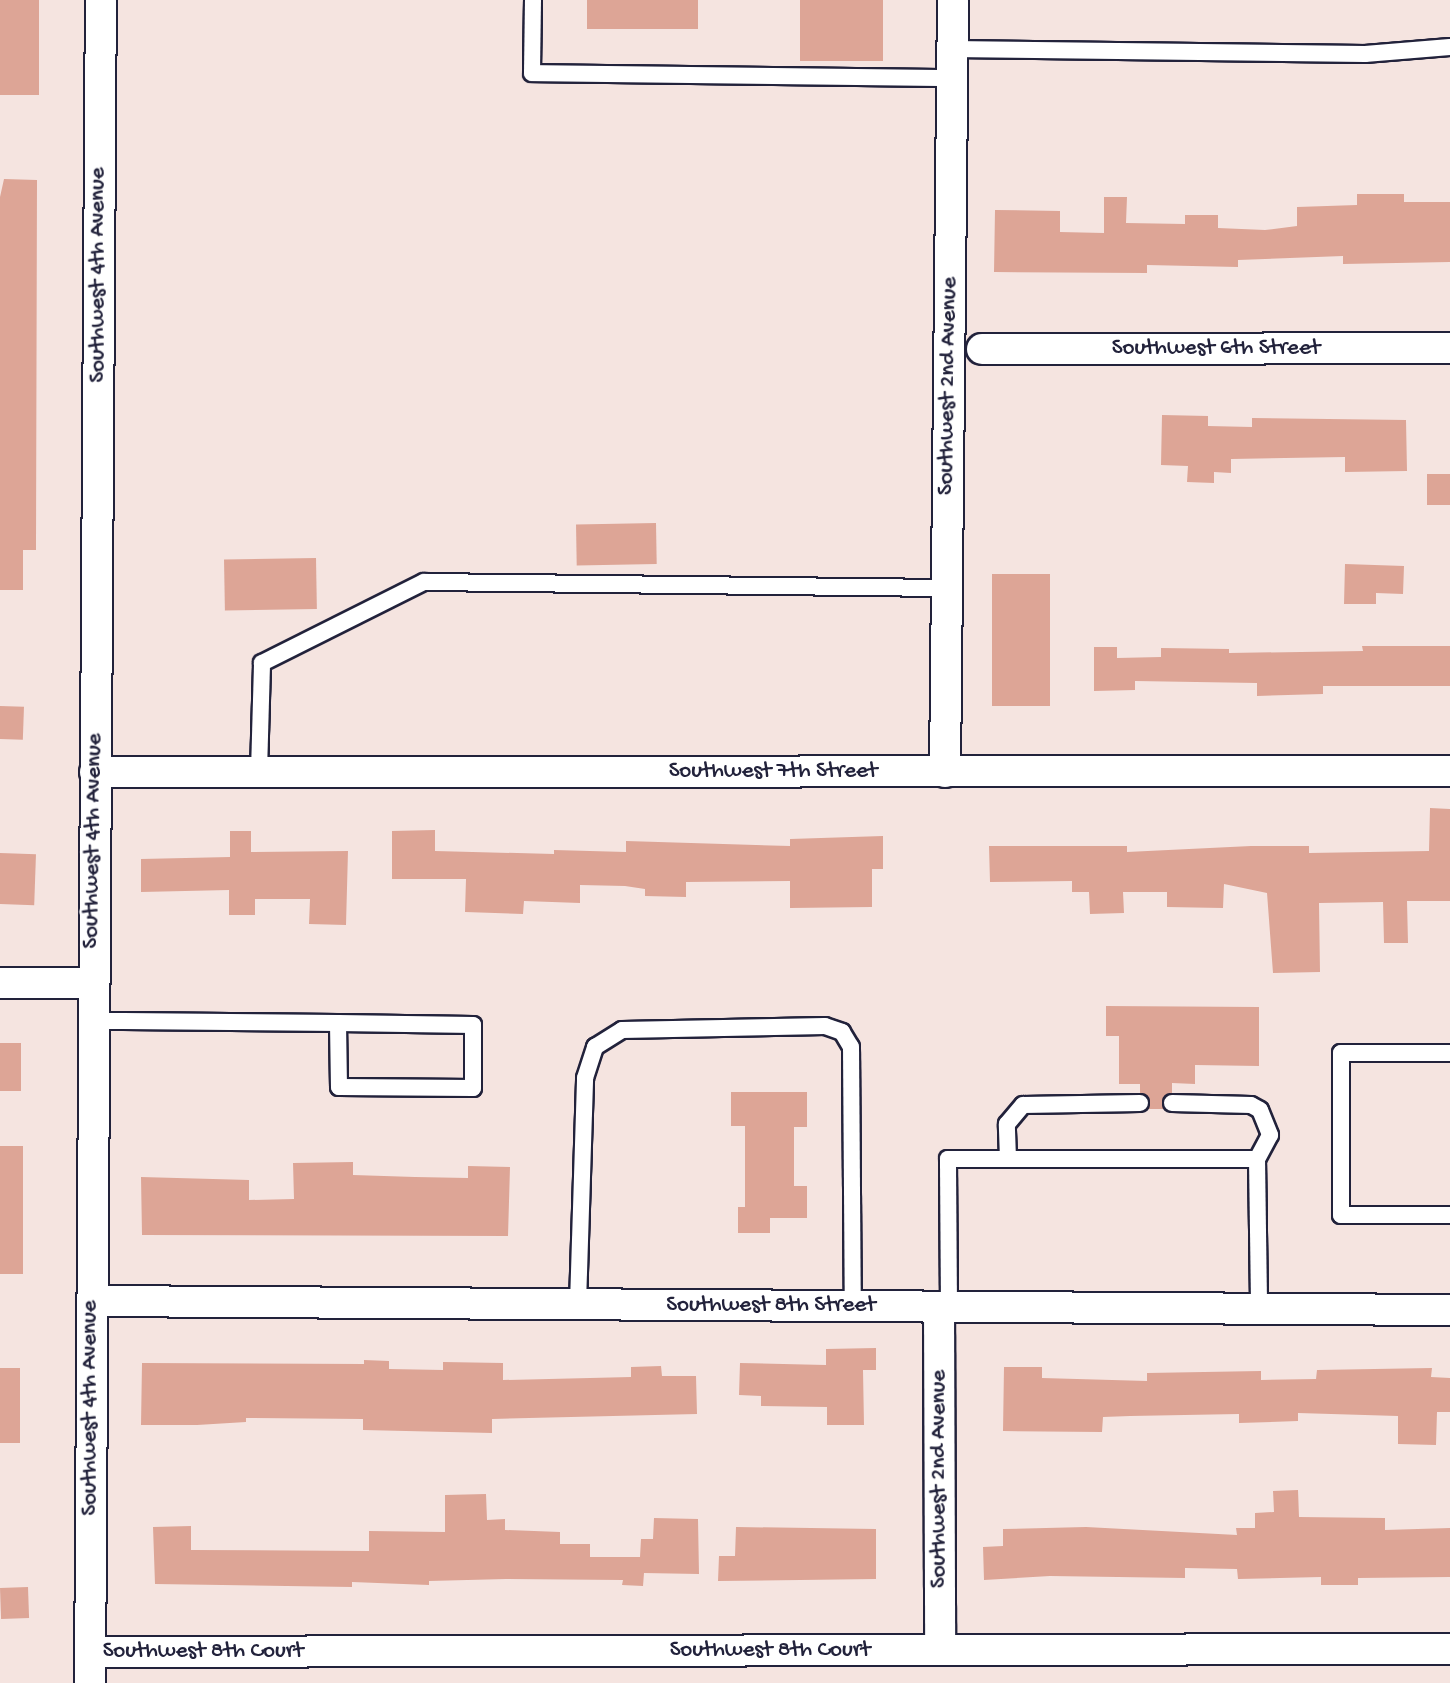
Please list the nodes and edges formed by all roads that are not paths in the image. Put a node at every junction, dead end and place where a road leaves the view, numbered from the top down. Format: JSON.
{"nodes":[{"id":1,"x":101,"y":0,"type":"edge"},
{"id":2,"x":533,"y":0,"type":"edge"},
{"id":3,"x":953,"y":0,"type":"edge"},
{"id":4,"x":1450,"y":47,"type":"edge"},
{"id":5,"x":952,"y":64,"type":"junction"},
{"id":6,"x":1450,"y":348,"type":"edge"},
{"id":7,"x":982,"y":349,"type":"dead end"},
{"id":8,"x":947,"y":587,"type":"junction"},
{"id":9,"x":1450,"y":771,"type":"edge"},
{"id":10,"x":95,"y":772,"type":"junction"},
{"id":11,"x":259,"y":772,"type":"junction"},
{"id":12,"x":945,"y":772,"type":"junction"},
{"id":13,"x":93,"y":983,"type":"junction"},
{"id":14,"x":0,"y":984,"type":"edge"},
{"id":15,"x":92,"y":1021,"type":"junction"},
{"id":16,"x":338,"y":1023,"type":"junction"},
{"id":17,"x":1450,"y":1054,"type":"edge"},
{"id":18,"x":1140,"y":1102,"type":"dead end"},
{"id":19,"x":1172,"y":1103,"type":"dead end"},
{"id":20,"x":1007,"y":1159,"type":"junction"},
{"id":21,"x":1257,"y":1159,"type":"junction"},
{"id":22,"x":1450,"y":1215,"type":"edge"},
{"id":23,"x":92,"y":1301,"type":"junction"},
{"id":24,"x":578,"y":1304,"type":"junction"},
{"id":25,"x":853,"y":1307,"type":"junction"},
{"id":26,"x":944,"y":1307,"type":"junction"},
{"id":27,"x":1258,"y":1309,"type":"junction"},
{"id":28,"x":1450,"y":1310,"type":"edge"},
{"id":29,"x":1450,"y":1649,"type":"edge"},
{"id":30,"x":940,"y":1650,"type":"junction"},
{"id":31,"x":90,"y":1652,"type":"junction"},
{"id":32,"x":90,"y":1683,"type":"edge"}],
"edges":[{"from":1,"to":10,"type":"street","name":"Southwest 4th Avenue"},
{"from":2,"to":5,"type":"lane"},
{"from":3,"to":5,"type":"street","name":"Southwest 2nd Avenue"},
{"from":4,"to":5,"type":"lane"},
{"from":5,"to":8,"type":"street","name":"Southwest 2nd Avenue"},
{"from":6,"to":7,"type":"street","name":"Southwest 6th Street"},
{"from":8,"to":11,"type":"lane"},
{"from":8,"to":12,"type":"street","name":"Southwest 2nd Avenue"},
{"from":9,"to":12,"type":"street","name":"Southwest 7th Street"},
{"from":10,"to":11,"type":"street","name":"Southwest 7th Street"},
{"from":10,"to":13,"type":"street","name":"Southwest 4th Avenue"},
{"from":11,"to":12,"type":"street","name":"Southwest 7th Street"},
{"from":13,"to":14,"type":"street"},
{"from":13,"to":15,"type":"street","name":"Southwest 4th Avenue"},
{"from":15,"to":16,"type":"lane"},
{"from":15,"to":23,"type":"street","name":"Southwest 4th Avenue"},
{"from":16,"to":16,"type":"lane"},
{"from":17,"to":22,"type":"lane"},
{"from":18,"to":20,"type":"lane"},
{"from":19,"to":21,"type":"lane"},
{"from":20,"to":21,"type":"lane"},
{"from":20,"to":26,"type":"lane"},
{"from":21,"to":27,"type":"lane"},
{"from":23,"to":24,"type":"street","name":"Southwest 8th Street"},
{"from":23,"to":31,"type":"street","name":"Southwest 4th Avenue"},
{"from":24,"to":25,"type":"street","name":"Southwest 8th Street"},
{"from":24,"to":25,"type":"lane"},
{"from":25,"to":26,"type":"street","name":"Southwest 8th Street"},
{"from":26,"to":27,"type":"street","name":"Southwest 8th Street"},
{"from":26,"to":30,"type":"street","name":"Southwest 2nd Avenue"},
{"from":27,"to":28,"type":"street","name":"Southwest 8th Street"},
{"from":29,"to":30,"type":"street","name":"Southwest 8th Court"},
{"from":30,"to":31,"type":"street","name":"Southwest 8th Court"},
{"from":31,"to":32,"type":"street","name":"Southwest 4th Avenue"}]}
